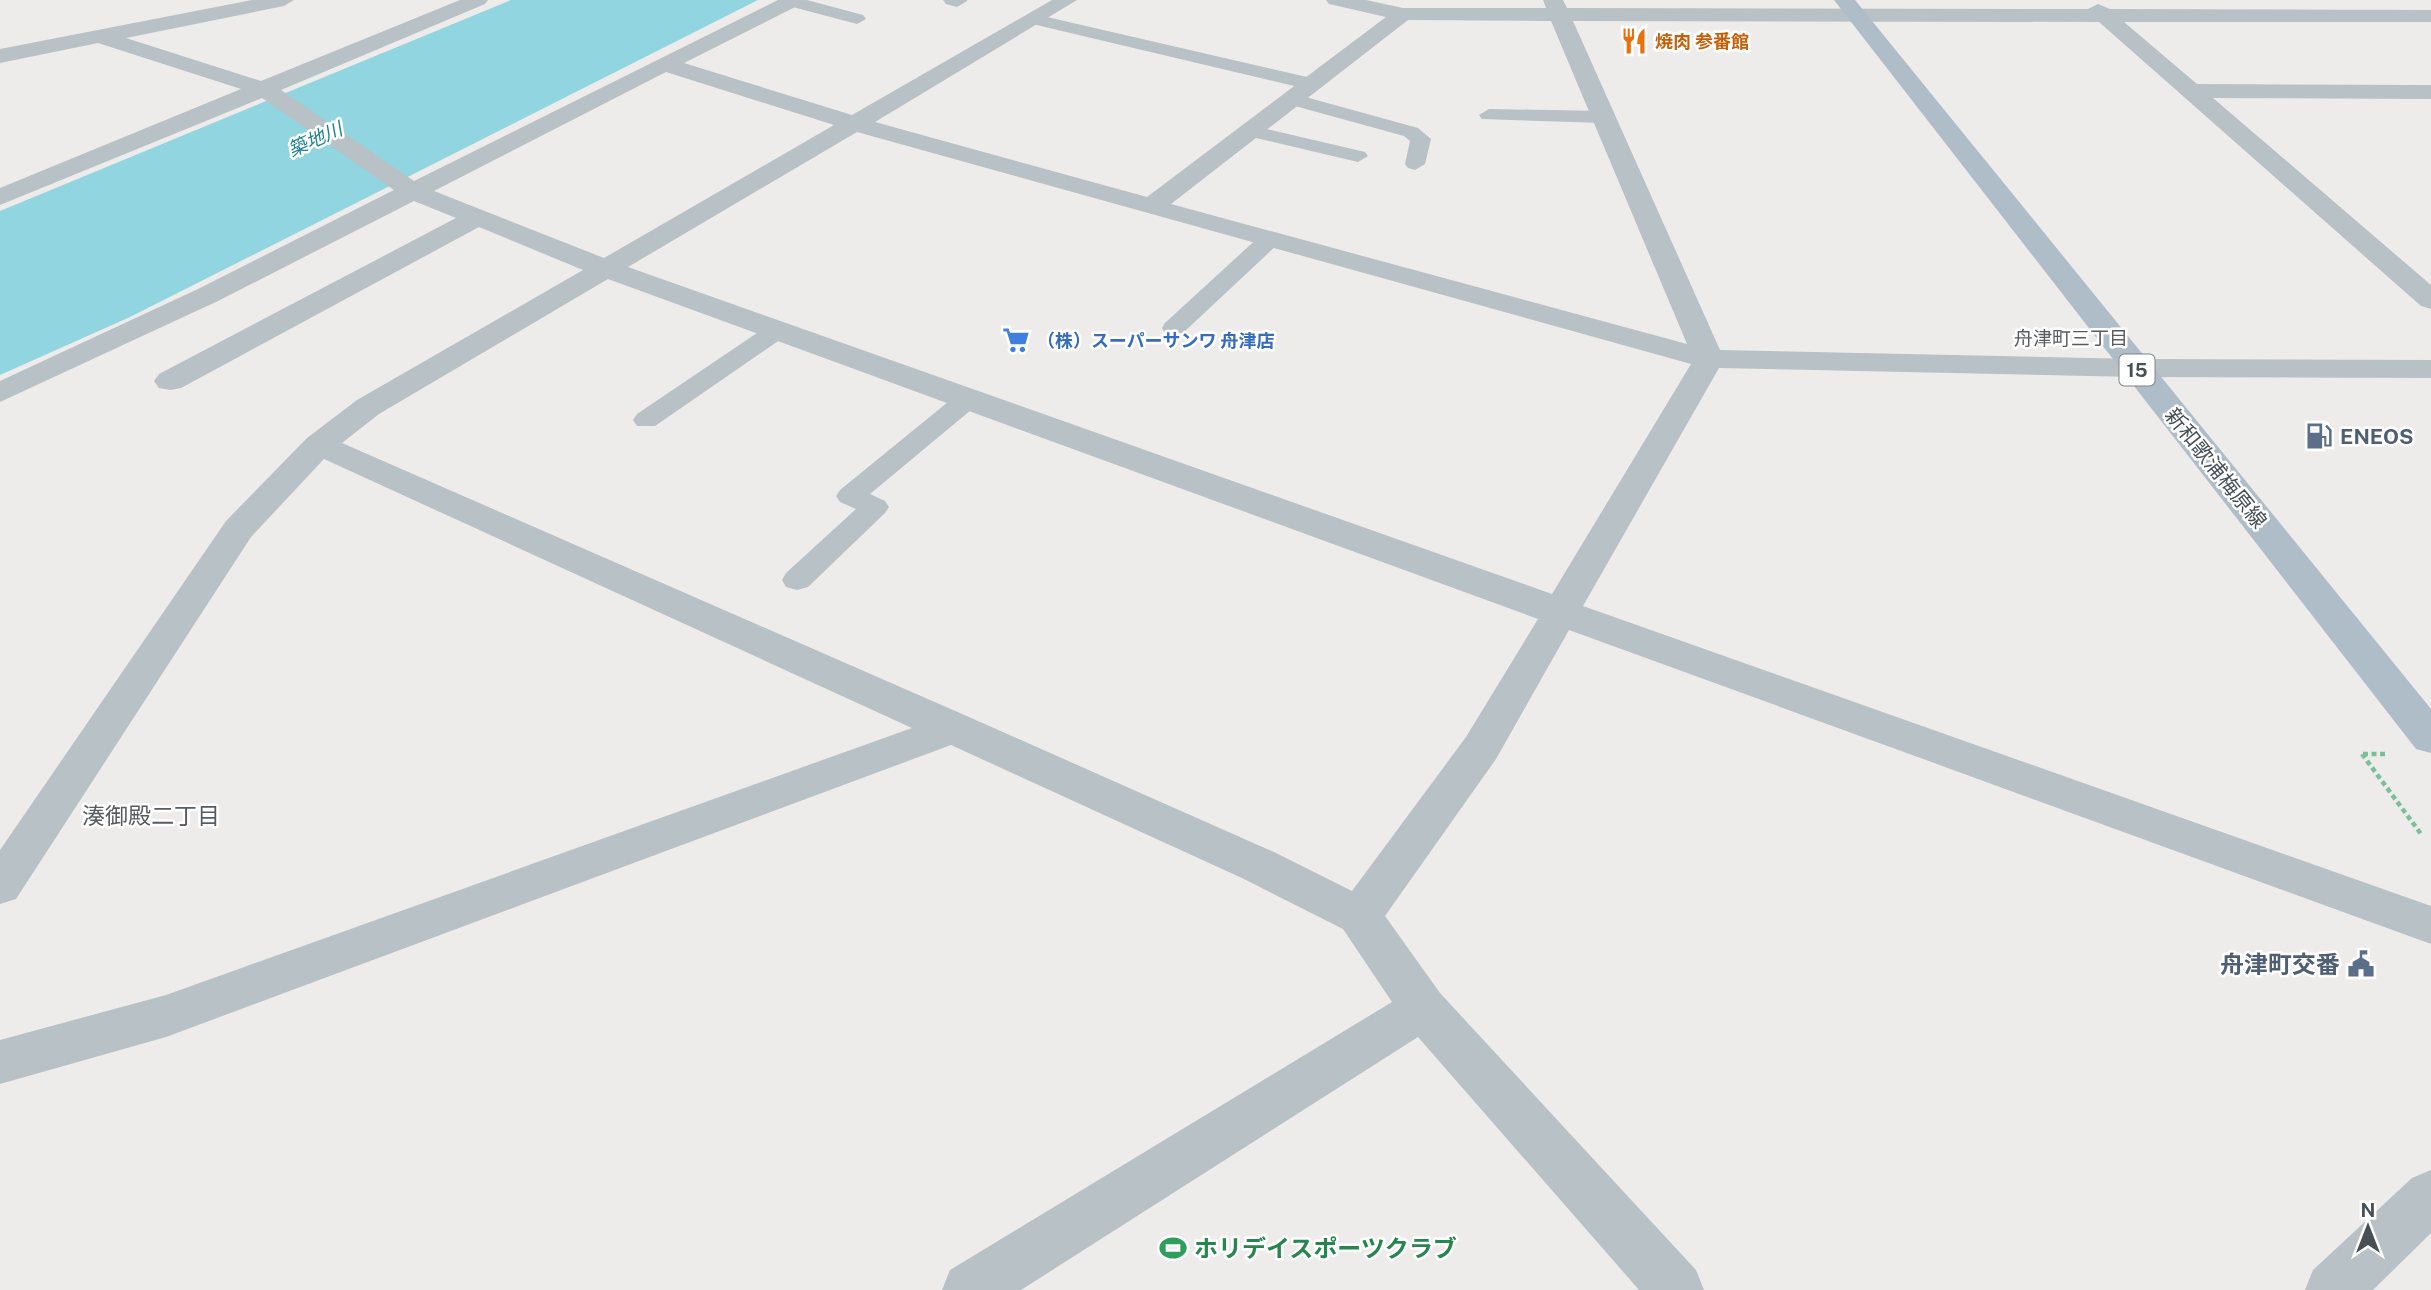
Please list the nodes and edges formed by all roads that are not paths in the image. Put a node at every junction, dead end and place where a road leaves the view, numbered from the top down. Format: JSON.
{"nodes":[{"id":1,"x":284,"y":0,"type":"edge"},
{"id":2,"x":478,"y":0,"type":"edge"},
{"id":3,"x":1067,"y":0,"type":"edge"},
{"id":4,"x":1335,"y":0,"type":"edge"},
{"id":5,"x":2086,"y":0,"type":"edge"},
{"id":6,"x":793,"y":1,"type":"edge"},
{"id":7,"x":1556,"y":8,"type":"edge"},
{"id":8,"x":1851,"y":8,"type":"edge"},
{"id":9,"x":1403,"y":14,"type":"junction"},
{"id":10,"x":2431,"y":16,"type":"edge"},
{"id":11,"x":2107,"y":18,"type":"junction"},
{"id":12,"x":857,"y":19,"type":"dead end"},
{"id":13,"x":1034,"y":19,"type":"junction"},
{"id":14,"x":98,"y":36,"type":"junction"},
{"id":15,"x":0,"y":56,"type":"edge"},
{"id":16,"x":664,"y":64,"type":"junction"},
{"id":17,"x":1311,"y":84,"type":"junction"},
{"id":18,"x":2191,"y":91,"type":"junction"},
{"id":19,"x":268,"y":92,"type":"junction"},
{"id":20,"x":2431,"y":92,"type":"edge"},
{"id":21,"x":1291,"y":99,"type":"junction"},
{"id":22,"x":1489,"y":115,"type":"dead end"},
{"id":23,"x":1604,"y":117,"type":"junction"},
{"id":24,"x":856,"y":124,"type":"junction"},
{"id":25,"x":1251,"y":131,"type":"junction"},
{"id":26,"x":1358,"y":156,"type":"dead end"},
{"id":27,"x":1415,"y":164,"type":"dead end"},
{"id":28,"x":408,"y":188,"type":"junction"},
{"id":29,"x":0,"y":197,"type":"edge"},
{"id":30,"x":1152,"y":206,"type":"junction"},
{"id":31,"x":478,"y":217,"type":"junction"},
{"id":32,"x":1270,"y":240,"type":"junction"},
{"id":33,"x":606,"y":269,"type":"junction"},
{"id":34,"x":2431,"y":300,"type":"edge"},
{"id":35,"x":1174,"y":328,"type":"dead end"},
{"id":36,"x":778,"y":330,"type":"junction"},
{"id":37,"x":1709,"y":359,"type":"junction"},
{"id":38,"x":2136,"y":368,"type":"junction"},
{"id":39,"x":2431,"y":369,"type":"edge"},
{"id":40,"x":170,"y":381,"type":"dead end"},
{"id":41,"x":0,"y":393,"type":"edge"},
{"id":42,"x":968,"y":399,"type":"junction"},
{"id":43,"x":646,"y":420,"type":"dead end"},
{"id":44,"x":319,"y":445,"type":"junction"},
{"id":45,"x":797,"y":580,"type":"dead end"},
{"id":46,"x":1560,"y":610,"type":"junction"},
{"id":47,"x":955,"y":728,"type":"junction"},
{"id":48,"x":2431,"y":738,"type":"edge"},
{"id":49,"x":0,"y":886,"type":"edge"},
{"id":50,"x":1359,"y":916,"type":"junction"},
{"id":51,"x":2431,"y":925,"type":"edge"},
{"id":52,"x":1423,"y":1008,"type":"junction"},
{"id":53,"x":0,"y":1062,"type":"edge"},
{"id":54,"x":2431,"y":1196,"type":"edge"},
{"id":55,"x":970,"y":1290,"type":"edge"},
{"id":56,"x":1676,"y":1290,"type":"edge"},
{"id":57,"x":2333,"y":1290,"type":"edge"}],
"edges":[{"from":1,"to":14,"type":"street"},
{"from":2,"to":19,"type":"street"},
{"from":3,"to":13,"type":"street"},
{"from":4,"to":9,"type":"street"},
{"from":5,"to":11,"type":"street"},
{"from":6,"to":12,"type":"lane"},
{"from":6,"to":16,"type":"street"},
{"from":7,"to":8,"type":"street"},
{"from":7,"to":9,"type":"street"},
{"from":7,"to":23,"type":"street"},
{"from":8,"to":11,"type":"street"},
{"from":8,"to":38,"type":"main road","name":"新和歌浦梅原線","number":"15"},
{"from":9,"to":17,"type":"street"},
{"from":10,"to":11,"type":"street"},
{"from":11,"to":18,"type":"street"},
{"from":13,"to":17,"type":"lane"},
{"from":13,"to":24,"type":"street"},
{"from":14,"to":15,"type":"street"},
{"from":14,"to":19,"type":"street"},
{"from":16,"to":24,"type":"street"},
{"from":16,"to":28,"type":"street"},
{"from":17,"to":21,"type":"street"},
{"from":18,"to":20,"type":"street"},
{"from":18,"to":34,"type":"street"},
{"from":19,"to":28,"type":"street"},
{"from":19,"to":29,"type":"street"},
{"from":21,"to":25,"type":"street"},
{"from":21,"to":27,"type":"lane"},
{"from":22,"to":23,"type":"lane"},
{"from":23,"to":37,"type":"street"},
{"from":24,"to":30,"type":"street"},
{"from":24,"to":33,"type":"street"},
{"from":25,"to":26,"type":"lane"},
{"from":25,"to":30,"type":"street"},
{"from":28,"to":31,"type":"street"},
{"from":28,"to":41,"type":"street"},
{"from":30,"to":32,"type":"street"},
{"from":31,"to":33,"type":"street"},
{"from":31,"to":40,"type":"street"},
{"from":32,"to":35,"type":"lane"},
{"from":32,"to":37,"type":"street"},
{"from":33,"to":36,"type":"street"},
{"from":33,"to":44,"type":"street"},
{"from":36,"to":42,"type":"street"},
{"from":36,"to":43,"type":"lane"},
{"from":37,"to":38,"type":"street"},
{"from":37,"to":46,"type":"street"},
{"from":38,"to":39,"type":"street"},
{"from":38,"to":48,"type":"main road","name":"新和歌浦梅原線","number":"15"},
{"from":42,"to":45,"type":"lane"},
{"from":42,"to":46,"type":"street"},
{"from":44,"to":47,"type":"street"},
{"from":44,"to":49,"type":"street"},
{"from":46,"to":50,"type":"street"},
{"from":46,"to":51,"type":"street"},
{"from":47,"to":50,"type":"street"},
{"from":47,"to":53,"type":"street"},
{"from":50,"to":52,"type":"street"},
{"from":52,"to":55,"type":"street"},
{"from":52,"to":56,"type":"street"},
{"from":54,"to":57,"type":"street"}]}
